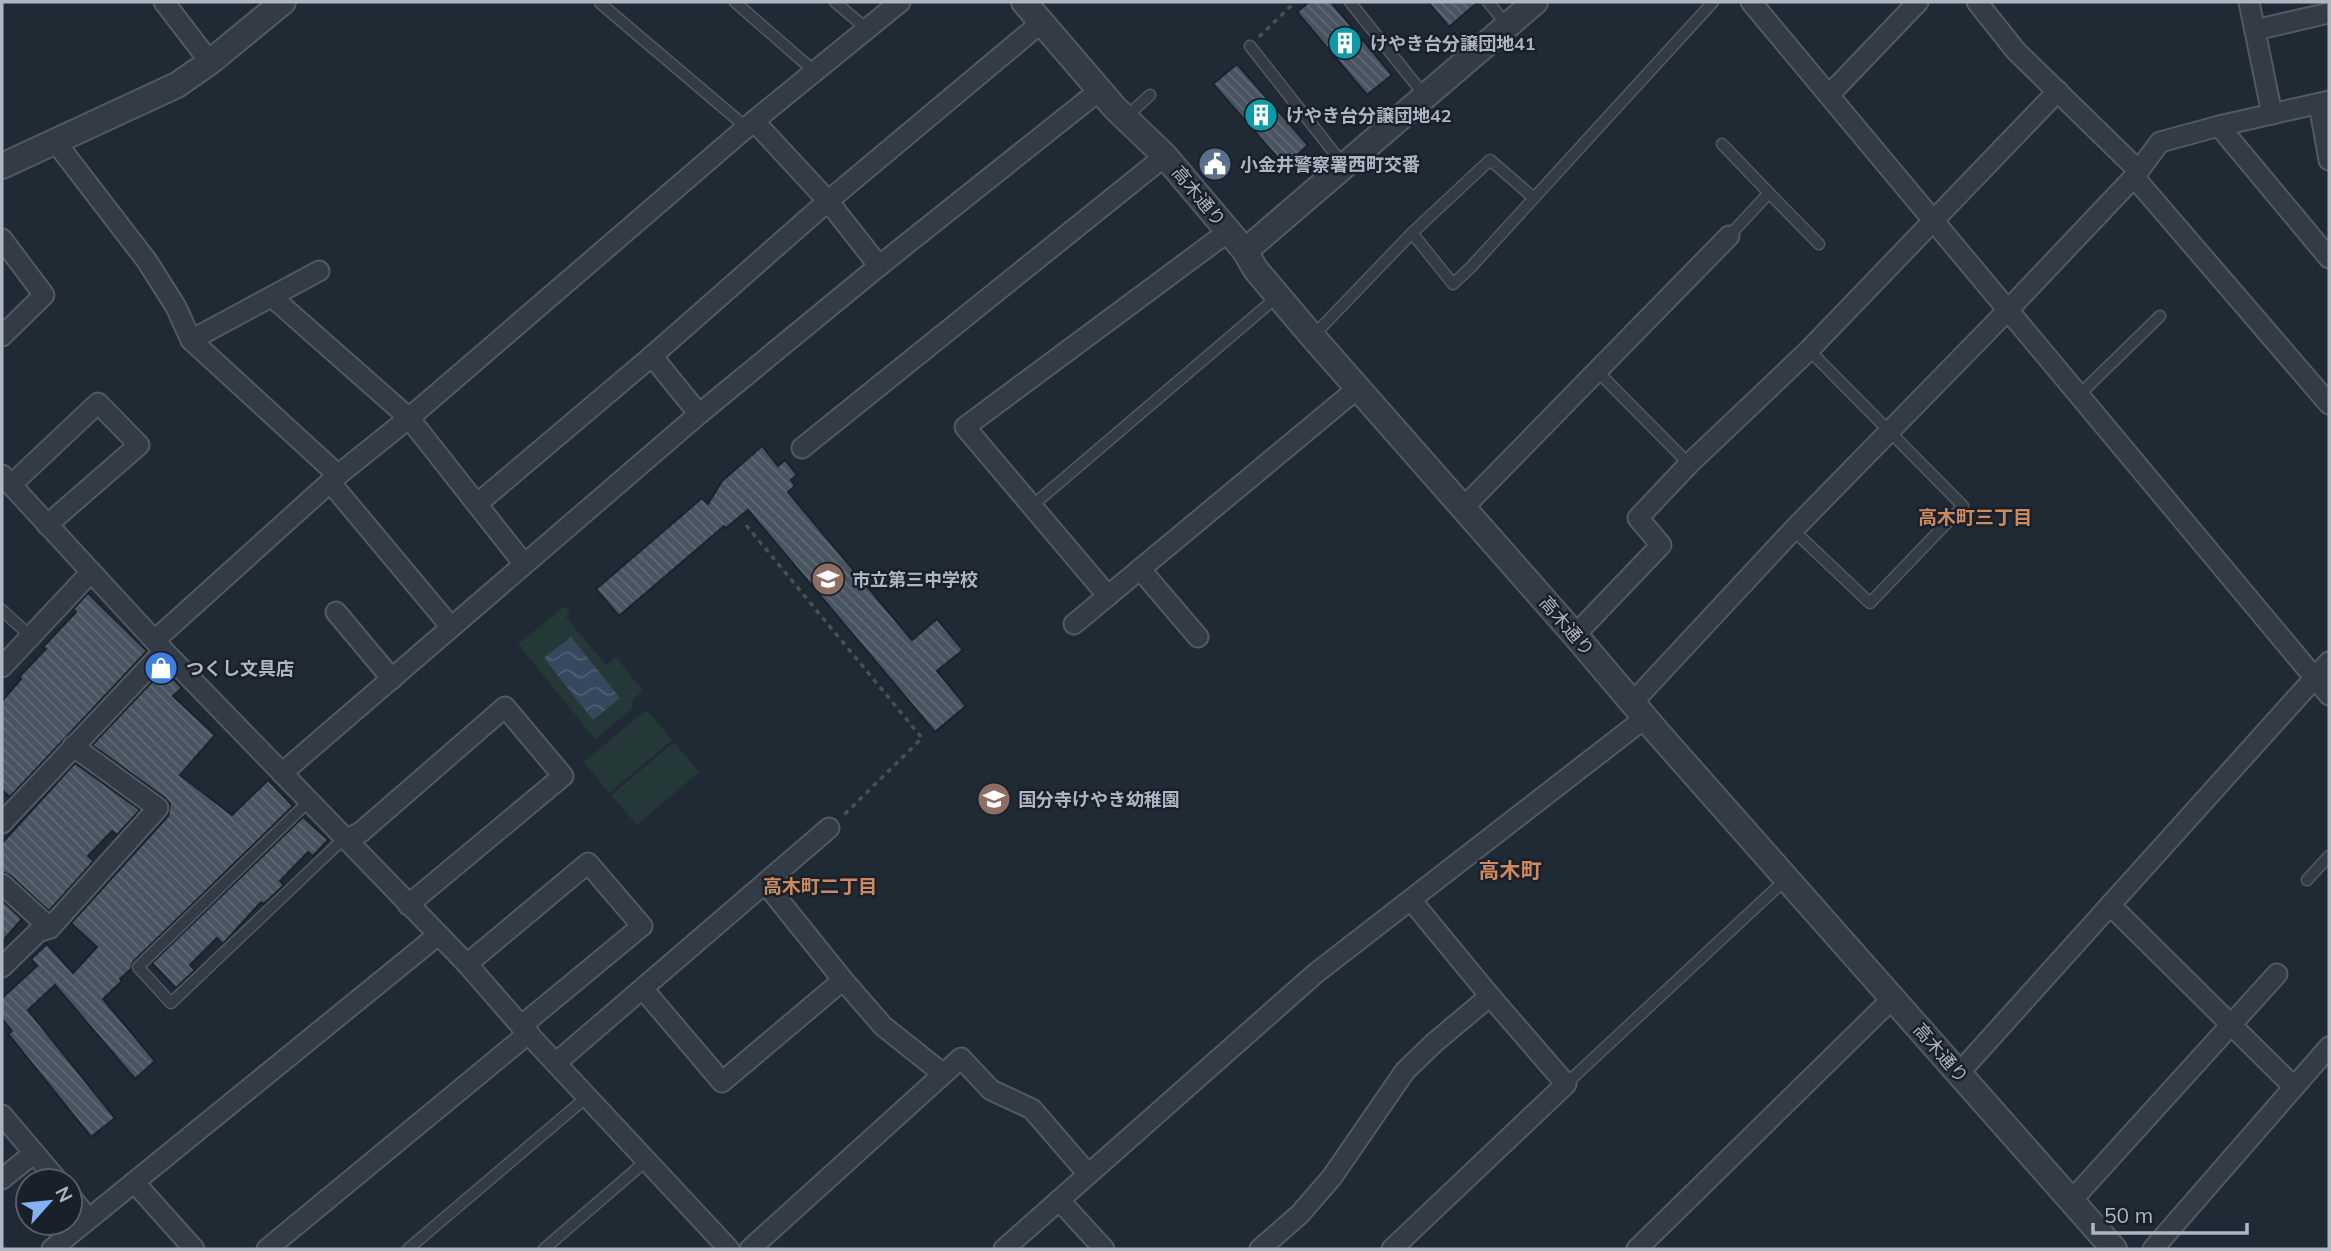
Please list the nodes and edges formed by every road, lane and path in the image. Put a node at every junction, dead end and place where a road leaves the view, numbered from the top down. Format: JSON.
{"nodes":[{"id":1,"x":164,"y":2,"type":"edge"},
{"id":2,"x":283,"y":2,"type":"edge"},
{"id":3,"x":734,"y":2,"type":"edge"},
{"id":4,"x":835,"y":2,"type":"edge"},
{"id":5,"x":900,"y":2,"type":"edge"},
{"id":6,"x":1295,"y":2,"type":"edge"},
{"id":7,"x":1350,"y":2,"type":"edge"},
{"id":8,"x":1488,"y":2,"type":"edge"},
{"id":9,"x":1535,"y":2,"type":"edge"},
{"id":10,"x":1713,"y":2,"type":"edge"},
{"id":11,"x":1751,"y":2,"type":"edge"},
{"id":12,"x":1917,"y":2,"type":"edge"},
{"id":13,"x":1978,"y":2,"type":"edge"},
{"id":14,"x":2249,"y":2,"type":"edge"},
{"id":15,"x":600,"y":3,"type":"edge"},
{"id":16,"x":1031,"y":8,"type":"edge"},
{"id":17,"x":2329,"y":13,"type":"edge"},
{"id":18,"x":1508,"y":26,"type":"junction"},
{"id":19,"x":867,"y":29,"type":"junction"},
{"id":20,"x":2255,"y":30,"type":"junction"},
{"id":21,"x":1250,"y":46,"type":"joint"},
{"id":22,"x":210,"y":62,"type":"junction"},
{"id":23,"x":814,"y":71,"type":"junction"},
{"id":24,"x":1100,"y":90,"type":"junction"},
{"id":25,"x":2057,"y":91,"type":"junction"},
{"id":26,"x":1150,"y":95,"type":"dead end"},
{"id":27,"x":1829,"y":95,"type":"junction"},
{"id":28,"x":1425,"y":96,"type":"junction"},
{"id":29,"x":2324,"y":103,"type":"edge"},
{"id":30,"x":2272,"y":114,"type":"junction"},
{"id":31,"x":1126,"y":118,"type":"junction"},
{"id":32,"x":750,"y":124,"type":"junction"},
{"id":33,"x":2219,"y":126,"type":"junction"},
{"id":34,"x":54,"y":140,"type":"junction"},
{"id":35,"x":1722,"y":144,"type":"dead end"},
{"id":36,"x":1164,"y":156,"type":"junction"},
{"id":37,"x":2329,"y":160,"type":"edge"},
{"id":38,"x":2,"y":166,"type":"edge"},
{"id":39,"x":1344,"y":166,"type":"junction"},
{"id":40,"x":2137,"y":174,"type":"junction"},
{"id":41,"x":1769,"y":193,"type":"junction"},
{"id":42,"x":1534,"y":198,"type":"junction"},
{"id":43,"x":828,"y":201,"type":"junction"},
{"id":44,"x":1933,"y":220,"type":"junction"},
{"id":45,"x":1229,"y":231,"type":"junction"},
{"id":46,"x":1412,"y":233,"type":"junction"},
{"id":47,"x":1729,"y":236,"type":"joint"},
{"id":48,"x":2,"y":239,"type":"edge"},
{"id":49,"x":1819,"y":244,"type":"dead end"},
{"id":50,"x":1245,"y":250,"type":"junction"},
{"id":51,"x":2329,"y":258,"type":"edge"},
{"id":52,"x":879,"y":266,"type":"junction"},
{"id":53,"x":319,"y":271,"type":"dead end"},
{"id":54,"x":1278,"y":296,"type":"junction"},
{"id":55,"x":272,"y":297,"type":"junction"},
{"id":56,"x":2008,"y":310,"type":"junction"},
{"id":57,"x":2160,"y":316,"type":"dead end"},
{"id":58,"x":2,"y":336,"type":"edge"},
{"id":59,"x":1312,"y":336,"type":"junction"},
{"id":60,"x":191,"y":340,"type":"junction"},
{"id":61,"x":1809,"y":350,"type":"junction"},
{"id":62,"x":652,"y":356,"type":"junction"},
{"id":63,"x":1597,"y":371,"type":"junction"},
{"id":64,"x":1358,"y":388,"type":"junction"},
{"id":65,"x":2079,"y":395,"type":"junction"},
{"id":66,"x":2329,"y":404,"type":"edge"},
{"id":67,"x":699,"y":414,"type":"junction"},
{"id":68,"x":409,"y":418,"type":"junction"},
{"id":69,"x":1889,"y":432,"type":"junction"},
{"id":70,"x":802,"y":448,"type":"dead end"},
{"id":71,"x":1689,"y":464,"type":"junction"},
{"id":72,"x":334,"y":478,"type":"junction"},
{"id":73,"x":7,"y":480,"type":"edge"},
{"id":74,"x":477,"y":504,"type":"junction"},
{"id":75,"x":1032,"y":505,"type":"junction"},
{"id":76,"x":1463,"y":508,"type":"junction"},
{"id":77,"x":47,"y":525,"type":"junction"},
{"id":78,"x":746,"y":525,"type":"dead end"},
{"id":79,"x":1793,"y":530,"type":"junction"},
{"id":80,"x":524,"y":564,"type":"junction"},
{"id":81,"x":1140,"y":569,"type":"junction"},
{"id":82,"x":91,"y":572,"type":"junction"},
{"id":83,"x":1108,"y":596,"type":"junction"},
{"id":84,"x":2,"y":610,"type":"edge"},
{"id":85,"x":336,"y":612,"type":"dead end"},
{"id":86,"x":1074,"y":624,"type":"dead end"},
{"id":87,"x":451,"y":627,"type":"junction"},
{"id":88,"x":1575,"y":635,"type":"junction"},
{"id":89,"x":1198,"y":636,"type":"dead end"},
{"id":90,"x":31,"y":637,"type":"junction"},
{"id":91,"x":159,"y":645,"type":"junction"},
{"id":92,"x":2329,"y":662,"type":"edge"},
{"id":93,"x":2,"y":667,"type":"edge"},
{"id":94,"x":2315,"y":678,"type":"junction"},
{"id":95,"x":392,"y":679,"type":"junction"},
{"id":96,"x":2329,"y":695,"type":"edge"},
{"id":97,"x":1639,"y":710,"type":"junction"},
{"id":98,"x":73,"y":746,"type":"junction"},
{"id":99,"x":282,"y":773,"type":"junction"},
{"id":100,"x":309,"y":801,"type":"junction"},
{"id":101,"x":2,"y":823,"type":"edge"},
{"id":102,"x":830,"y":828,"type":"joint"},
{"id":103,"x":346,"y":840,"type":"junction"},
{"id":104,"x":2329,"y":856,"type":"edge"},
{"id":105,"x":1787,"y":877,"type":"junction"},
{"id":106,"x":2307,"y":880,"type":"dead end"},
{"id":107,"x":2,"y":884,"type":"edge"},
{"id":108,"x":766,"y":884,"type":"junction"},
{"id":109,"x":1411,"y":900,"type":"junction"},
{"id":110,"x":408,"y":905,"type":"junction"},
{"id":111,"x":2110,"y":905,"type":"junction"},
{"id":112,"x":50,"y":928,"type":"junction"},
{"id":113,"x":438,"y":935,"type":"junction"},
{"id":114,"x":467,"y":964,"type":"junction"},
{"id":115,"x":2,"y":967,"type":"edge"},
{"id":116,"x":2277,"y":974,"type":"dead end"},
{"id":117,"x":843,"y":980,"type":"junction"},
{"id":118,"x":643,"y":989,"type":"junction"},
{"id":119,"x":1490,"y":996,"type":"junction"},
{"id":120,"x":1893,"y":999,"type":"junction"},
{"id":121,"x":2231,"y":1025,"type":"junction"},
{"id":122,"x":525,"y":1029,"type":"junction"},
{"id":123,"x":2329,"y":1047,"type":"edge"},
{"id":124,"x":557,"y":1062,"type":"junction"},
{"id":125,"x":942,"y":1073,"type":"junction"},
{"id":126,"x":1959,"y":1073,"type":"junction"},
{"id":127,"x":1566,"y":1084,"type":"junction"},
{"id":128,"x":2294,"y":1087,"type":"junction"},
{"id":129,"x":588,"y":1095,"type":"junction"},
{"id":130,"x":2,"y":1115,"type":"edge"},
{"id":131,"x":34,"y":1153,"type":"junction"},
{"id":132,"x":647,"y":1160,"type":"junction"},
{"id":133,"x":46,"y":1167,"type":"edge"},
{"id":134,"x":1088,"y":1174,"type":"junction"},
{"id":135,"x":2,"y":1180,"type":"edge"},
{"id":136,"x":134,"y":1182,"type":"junction"},
{"id":137,"x":1059,"y":1200,"type":"junction"},
{"id":138,"x":2071,"y":1200,"type":"junction"},
{"id":139,"x":84,"y":1213,"type":"edge"},
{"id":140,"x":88,"y":1218,"type":"junction"},
{"id":141,"x":52,"y":1249,"type":"edge"},
{"id":142,"x":194,"y":1249,"type":"edge"},
{"id":143,"x":267,"y":1249,"type":"edge"},
{"id":144,"x":408,"y":1249,"type":"edge"},
{"id":145,"x":544,"y":1249,"type":"edge"},
{"id":146,"x":729,"y":1249,"type":"edge"},
{"id":147,"x":750,"y":1249,"type":"edge"},
{"id":148,"x":1004,"y":1249,"type":"edge"},
{"id":149,"x":1104,"y":1249,"type":"edge"},
{"id":150,"x":1260,"y":1249,"type":"edge"},
{"id":151,"x":1392,"y":1249,"type":"edge"},
{"id":152,"x":1637,"y":1249,"type":"edge"},
{"id":153,"x":2114,"y":1249,"type":"edge"},
{"id":154,"x":2153,"y":1249,"type":"edge"}],
"edges":[{"from":1,"to":22,"type":"street"},
{"from":2,"to":22,"type":"street"},
{"from":3,"to":23,"type":"lane"},
{"from":4,"to":19,"type":"lane"},
{"from":5,"to":19,"type":"street"},
{"from":6,"to":21,"type":"path"},
{"from":7,"to":28,"type":"lane"},
{"from":8,"to":18,"type":"lane"},
{"from":9,"to":18,"type":"street"},
{"from":10,"to":42,"type":"lane"},
{"from":11,"to":27,"type":"street"},
{"from":12,"to":27,"type":"street"},
{"from":13,"to":25,"type":"street"},
{"from":14,"to":20,"type":"street"},
{"from":15,"to":32,"type":"lane"},
{"from":16,"to":24,"type":"street","name":"高木通り"},
{"from":16,"to":43,"type":"street"},
{"from":17,"to":20,"type":"street"},
{"from":18,"to":28,"type":"street"},
{"from":19,"to":23,"type":"street"},
{"from":20,"to":30,"type":"street"},
{"from":21,"to":39,"type":"lane"},
{"from":22,"to":34,"type":"street"},
{"from":23,"to":32,"type":"street"},
{"from":24,"to":31,"type":"street","name":"高木通り"},
{"from":24,"to":52,"type":"street"},
{"from":25,"to":40,"type":"street"},
{"from":25,"to":44,"type":"street"},
{"from":26,"to":31,"type":"lane"},
{"from":27,"to":44,"type":"street"},
{"from":28,"to":39,"type":"street"},
{"from":29,"to":30,"type":"street"},
{"from":29,"to":37,"type":"street"},
{"from":30,"to":33,"type":"street"},
{"from":31,"to":36,"type":"street","name":"高木通り"},
{"from":32,"to":43,"type":"street"},
{"from":32,"to":68,"type":"street"},
{"from":33,"to":40,"type":"street"},
{"from":33,"to":51,"type":"street"},
{"from":34,"to":38,"type":"street"},
{"from":34,"to":60,"type":"street"},
{"from":35,"to":41,"type":"lane"},
{"from":36,"to":45,"type":"street","name":"高木通り"},
{"from":36,"to":70,"type":"street"},
{"from":39,"to":50,"type":"street"},
{"from":40,"to":56,"type":"street"},
{"from":40,"to":66,"type":"street"},
{"from":41,"to":47,"type":"lane"},
{"from":41,"to":49,"type":"lane"},
{"from":42,"to":46,"type":"lane"},
{"from":42,"to":46,"type":"lane"},
{"from":43,"to":52,"type":"street"},
{"from":43,"to":62,"type":"street"},
{"from":44,"to":56,"type":"street"},
{"from":44,"to":61,"type":"street"},
{"from":45,"to":50,"type":"street","name":"高木通り"},
{"from":45,"to":75,"type":"street"},
{"from":46,"to":59,"type":"lane"},
{"from":47,"to":63,"type":"street"},
{"from":48,"to":58,"type":"street"},
{"from":50,"to":54,"type":"street","name":"高木通り"},
{"from":52,"to":67,"type":"street"},
{"from":53,"to":55,"type":"street"},
{"from":54,"to":59,"type":"street","name":"高木通り"},
{"from":54,"to":75,"type":"lane"},
{"from":55,"to":60,"type":"street"},
{"from":55,"to":68,"type":"street"},
{"from":56,"to":65,"type":"street"},
{"from":56,"to":69,"type":"street"},
{"from":57,"to":65,"type":"lane"},
{"from":59,"to":64,"type":"street","name":"高木通り"},
{"from":60,"to":72,"type":"street"},
{"from":61,"to":69,"type":"lane"},
{"from":61,"to":71,"type":"street"},
{"from":62,"to":67,"type":"street"},
{"from":62,"to":74,"type":"street"},
{"from":63,"to":71,"type":"lane"},
{"from":63,"to":76,"type":"street"},
{"from":64,"to":76,"type":"street","name":"高木通り"},
{"from":64,"to":81,"type":"street"},
{"from":65,"to":94,"type":"street"},
{"from":67,"to":80,"type":"street"},
{"from":68,"to":72,"type":"street"},
{"from":68,"to":74,"type":"street"},
{"from":69,"to":79,"type":"street"},
{"from":69,"to":79,"type":"lane"},
{"from":71,"to":88,"type":"street"},
{"from":72,"to":87,"type":"street"},
{"from":72,"to":91,"type":"street"},
{"from":73,"to":77,"type":"street"},
{"from":73,"to":77,"type":"street"},
{"from":74,"to":80,"type":"street"},
{"from":75,"to":83,"type":"street"},
{"from":76,"to":88,"type":"street","name":"高木通り"},
{"from":77,"to":82,"type":"street"},
{"from":78,"to":102,"type":"path"},
{"from":79,"to":97,"type":"street"},
{"from":80,"to":87,"type":"street"},
{"from":81,"to":83,"type":"street"},
{"from":81,"to":89,"type":"street"},
{"from":82,"to":90,"type":"street"},
{"from":82,"to":91,"type":"street"},
{"from":83,"to":86,"type":"street"},
{"from":84,"to":90,"type":"lane"},
{"from":85,"to":95,"type":"street"},
{"from":87,"to":95,"type":"street"},
{"from":88,"to":97,"type":"street","name":"高木通り"},
{"from":90,"to":93,"type":"street"},
{"from":91,"to":98,"type":"street"},
{"from":91,"to":99,"type":"street"},
{"from":92,"to":94,"type":"street"},
{"from":94,"to":96,"type":"street"},
{"from":94,"to":111,"type":"street"},
{"from":95,"to":99,"type":"street"},
{"from":97,"to":105,"type":"street","name":"高木通り"},
{"from":97,"to":109,"type":"street"},
{"from":98,"to":101,"type":"street"},
{"from":98,"to":112,"type":"street"},
{"from":99,"to":100,"type":"street"},
{"from":100,"to":103,"type":"street"},
{"from":100,"to":103,"type":"lane"},
{"from":102,"to":108,"type":"street"},
{"from":103,"to":110,"type":"street"},
{"from":103,"to":110,"type":"street"},
{"from":104,"to":106,"type":"lane"},
{"from":105,"to":120,"type":"street","name":"高木通り"},
{"from":105,"to":127,"type":"lane"},
{"from":107,"to":112,"type":"street"},
{"from":108,"to":117,"type":"street"},
{"from":108,"to":118,"type":"street"},
{"from":109,"to":119,"type":"street"},
{"from":109,"to":134,"type":"street"},
{"from":110,"to":113,"type":"street"},
{"from":111,"to":121,"type":"street"},
{"from":111,"to":126,"type":"street"},
{"from":112,"to":115,"type":"street"},
{"from":113,"to":114,"type":"street"},
{"from":113,"to":136,"type":"street"},
{"from":114,"to":122,"type":"street"},
{"from":114,"to":122,"type":"street"},
{"from":116,"to":121,"type":"street"},
{"from":117,"to":118,"type":"street"},
{"from":117,"to":125,"type":"street"},
{"from":118,"to":124,"type":"street"},
{"from":119,"to":127,"type":"street"},
{"from":119,"to":150,"type":"street"},
{"from":120,"to":126,"type":"street","name":"高木通り"},
{"from":120,"to":152,"type":"street"},
{"from":121,"to":128,"type":"street"},
{"from":121,"to":138,"type":"street"},
{"from":122,"to":124,"type":"street"},
{"from":122,"to":143,"type":"street"},
{"from":123,"to":128,"type":"street"},
{"from":124,"to":129,"type":"street"},
{"from":125,"to":134,"type":"street"},
{"from":125,"to":147,"type":"street"},
{"from":126,"to":138,"type":"street","name":"高木通り"},
{"from":127,"to":151,"type":"street"},
{"from":128,"to":154,"type":"street"},
{"from":129,"to":132,"type":"street"},
{"from":129,"to":144,"type":"lane"},
{"from":130,"to":131,"type":"street"},
{"from":131,"to":133,"type":"street"},
{"from":131,"to":135,"type":"street"},
{"from":132,"to":145,"type":"lane"},
{"from":132,"to":146,"type":"street"},
{"from":134,"to":137,"type":"street"},
{"from":136,"to":140,"type":"street"},
{"from":136,"to":142,"type":"street"},
{"from":137,"to":148,"type":"street"},
{"from":137,"to":149,"type":"street"},
{"from":138,"to":153,"type":"street","name":"高木通り"},
{"from":139,"to":140,"type":"street"},
{"from":140,"to":141,"type":"street"}]}
